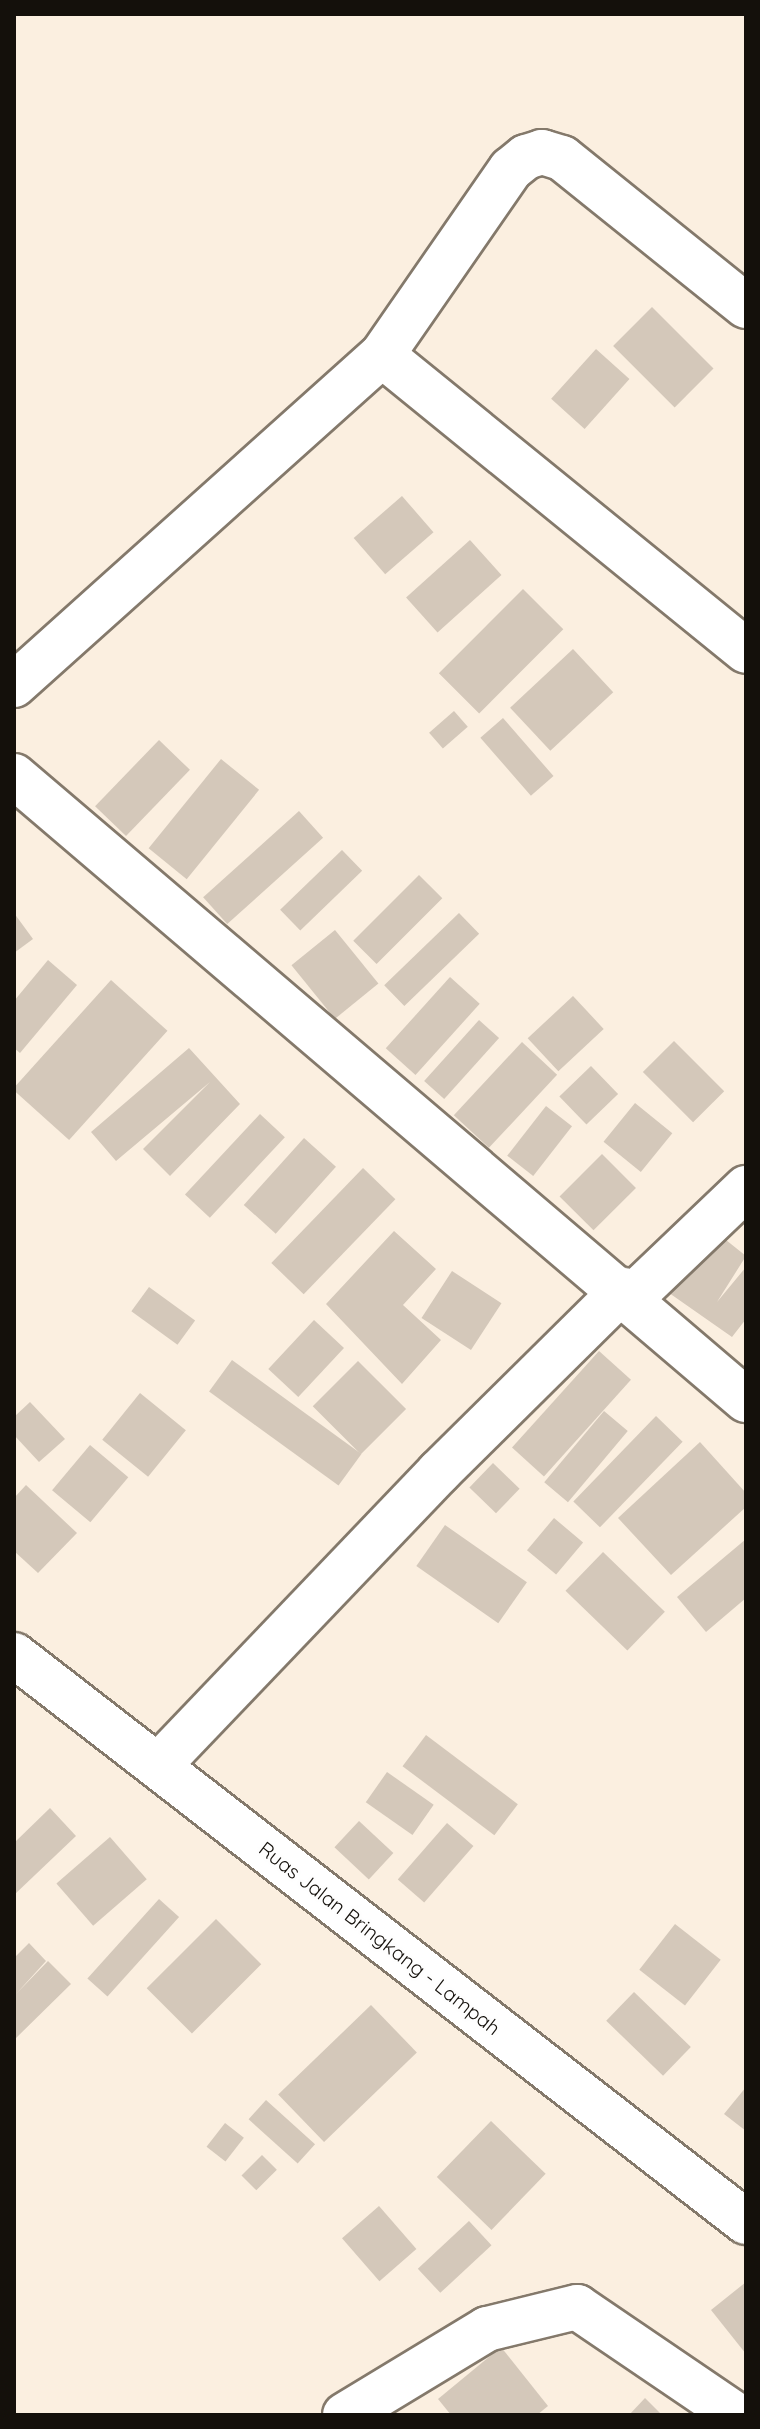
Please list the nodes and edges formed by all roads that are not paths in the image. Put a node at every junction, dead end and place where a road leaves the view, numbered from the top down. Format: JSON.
{"nodes":[{"id":1,"x":746,"y":306,"type":"edge"},
{"id":2,"x":382,"y":355,"type":"junction"},
{"id":3,"x":746,"y":651,"type":"edge"},
{"id":4,"x":14,"y":685,"type":"edge"},
{"id":5,"x":14,"y":776,"type":"edge"},
{"id":6,"x":746,"y":1188,"type":"edge"},
{"id":7,"x":628,"y":1294,"type":"junction"},
{"id":8,"x":746,"y":1400,"type":"edge"},
{"id":9,"x":14,"y":1655,"type":"edge"},
{"id":10,"x":158,"y":1766,"type":"junction"},
{"id":11,"x":746,"y":2222,"type":"edge"},
{"id":12,"x":345,"y":2415,"type":"edge"},
{"id":13,"x":736,"y":2415,"type":"edge"}],
"edges":[{"from":1,"to":2,"type":"street"},
{"from":2,"to":3,"type":"street"},
{"from":2,"to":4,"type":"street"},
{"from":5,"to":7,"type":"street"},
{"from":6,"to":7,"type":"street"},
{"from":7,"to":8,"type":"street"},
{"from":7,"to":10,"type":"street"},
{"from":9,"to":10,"type":"street","name":"Ruas Jalan Bringkang - Lampah"},
{"from":10,"to":11,"type":"street","name":"Ruas Jalan Bringkang - Lampah"},
{"from":12,"to":13,"type":"street"}]}
